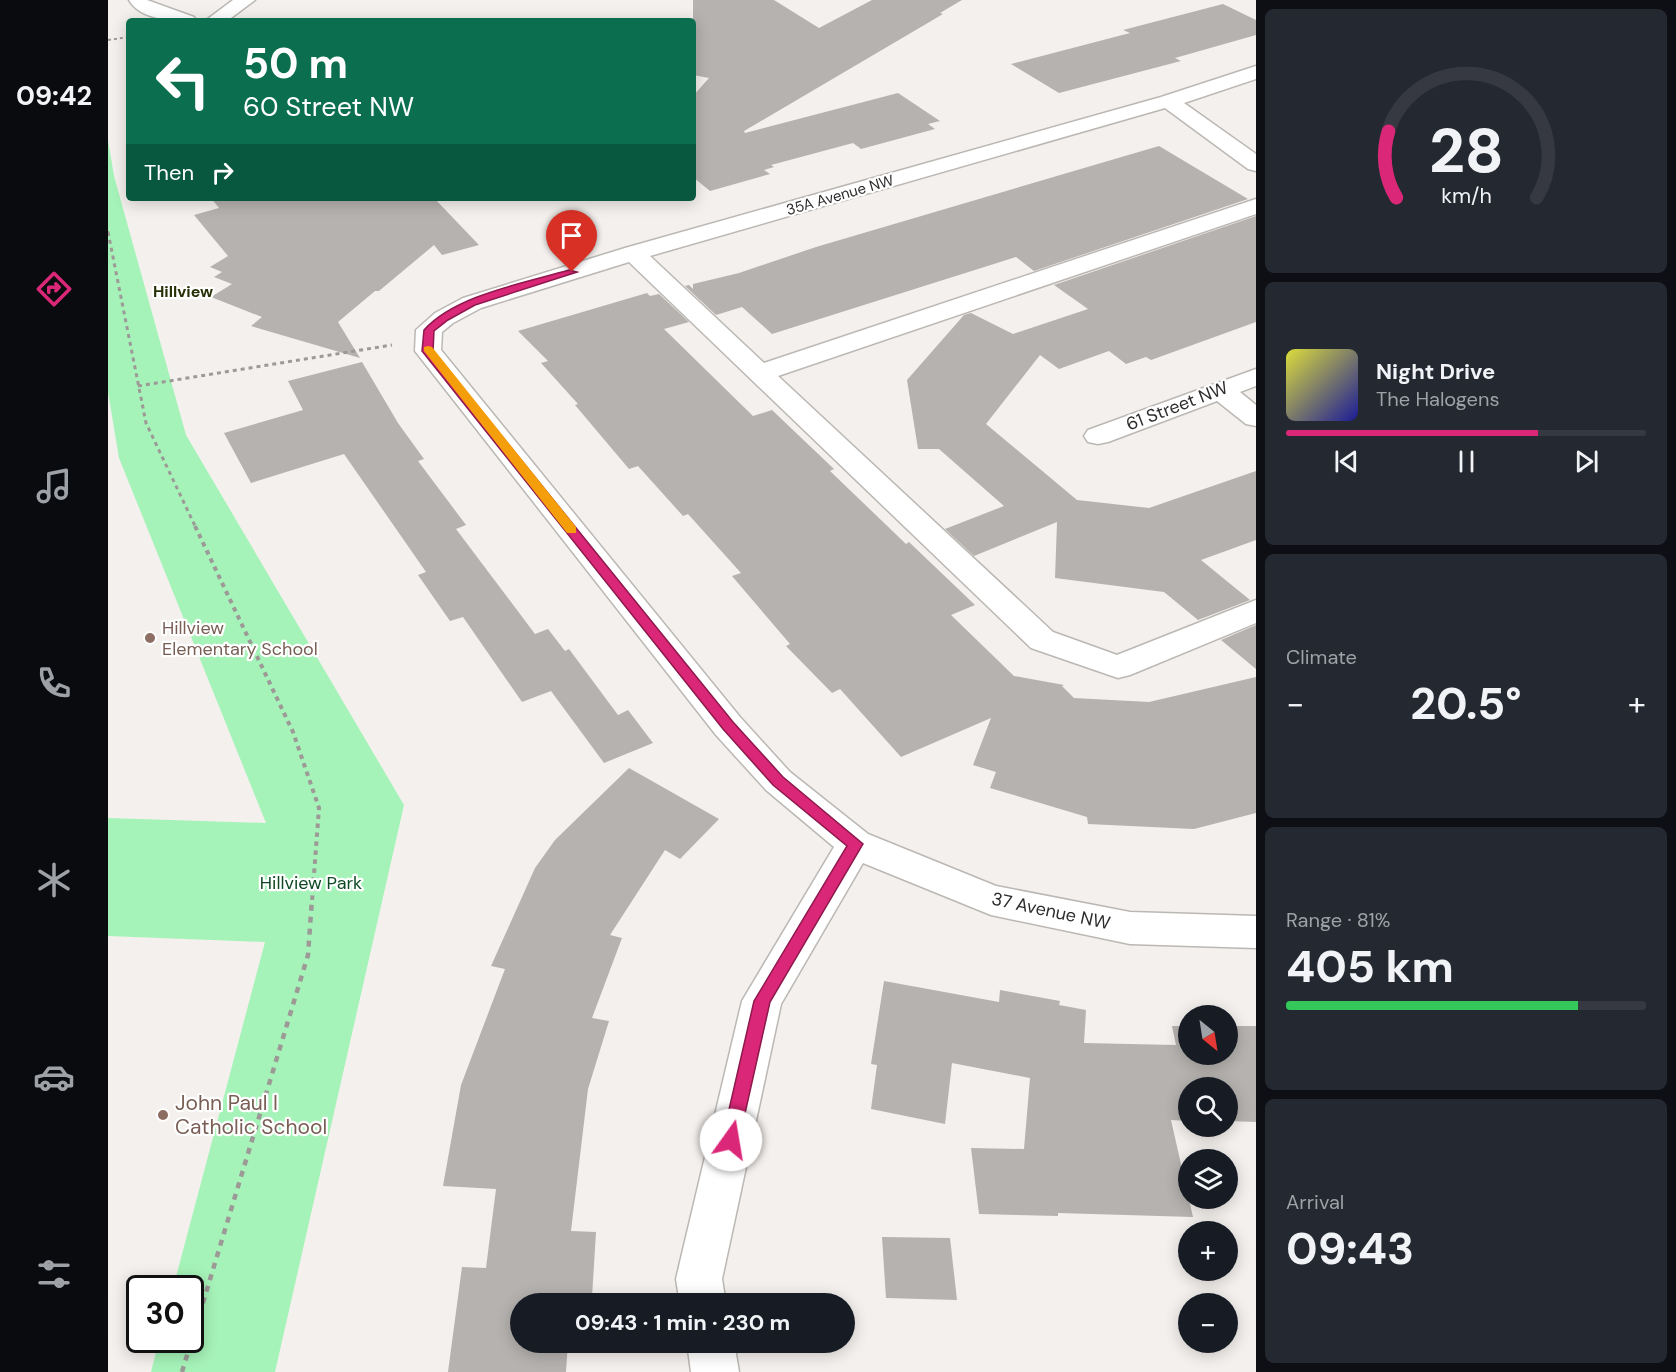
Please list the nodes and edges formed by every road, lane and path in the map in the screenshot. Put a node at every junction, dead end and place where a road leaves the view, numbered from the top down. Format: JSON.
{"nodes":[{"id":1,"x":138,"y":0,"type":"edge"},
{"id":2,"x":246,"y":0,"type":"edge"},
{"id":3,"x":178,"y":18,"type":"edge"},
{"id":4,"x":219,"y":18,"type":"edge"},
{"id":5,"x":126,"y":37,"type":"edge"},
{"id":6,"x":108,"y":40,"type":"edge"},
{"id":7,"x":1256,"y":72,"type":"edge"},
{"id":8,"x":1168,"y":101,"type":"junction"},
{"id":9,"x":1256,"y":164,"type":"edge"},
{"id":10,"x":1256,"y":206,"type":"edge"},
{"id":11,"x":108,"y":231,"type":"edge"},
{"id":12,"x":633,"y":254,"type":"junction"},
{"id":13,"x":429,"y":335,"type":"junction"},
{"id":14,"x":760,"y":373,"type":"junction"},
{"id":15,"x":1256,"y":377,"type":"edge"},
{"id":16,"x":138,"y":386,"type":"junction"},
{"id":17,"x":1220,"y":390,"type":"junction"},
{"id":18,"x":1256,"y":418,"type":"edge"},
{"id":19,"x":1098,"y":436,"type":"dead end"},
{"id":20,"x":1256,"y":611,"type":"edge"},
{"id":21,"x":855,"y":844,"type":"junction"},
{"id":22,"x":1256,"y":932,"type":"edge"},
{"id":23,"x":701,"y":1293,"type":"edge"},
{"id":24,"x":712,"y":1353,"type":"edge"},
{"id":25,"x":182,"y":1372,"type":"edge"},
{"id":26,"x":715,"y":1372,"type":"edge"}],
"edges":[{"from":1,"to":3,"type":"street"},
{"from":2,"to":4,"type":"street"},
{"from":5,"to":6,"type":"path"},
{"from":7,"to":8,"type":"street","name":"35A Avenue NW"},
{"from":8,"to":9,"type":"street"},
{"from":8,"to":12,"type":"street","name":"35A Avenue NW"},
{"from":10,"to":14,"type":"street"},
{"from":11,"to":16,"type":"path"},
{"from":12,"to":13,"type":"street","name":"35A Avenue NW"},
{"from":12,"to":14,"type":"street"},
{"from":13,"to":16,"type":"path"},
{"from":13,"to":21,"type":"street","name":"37 Avenue NW"},
{"from":14,"to":20,"type":"street"},
{"from":15,"to":17,"type":"street","name":"61 Street NW"},
{"from":16,"to":25,"type":"path"},
{"from":17,"to":18,"type":"street"},
{"from":17,"to":19,"type":"street","name":"61 Street NW"},
{"from":21,"to":22,"type":"street","name":"37 Avenue NW"},
{"from":21,"to":23,"type":"street"},
{"from":24,"to":26,"type":"street"}]}
